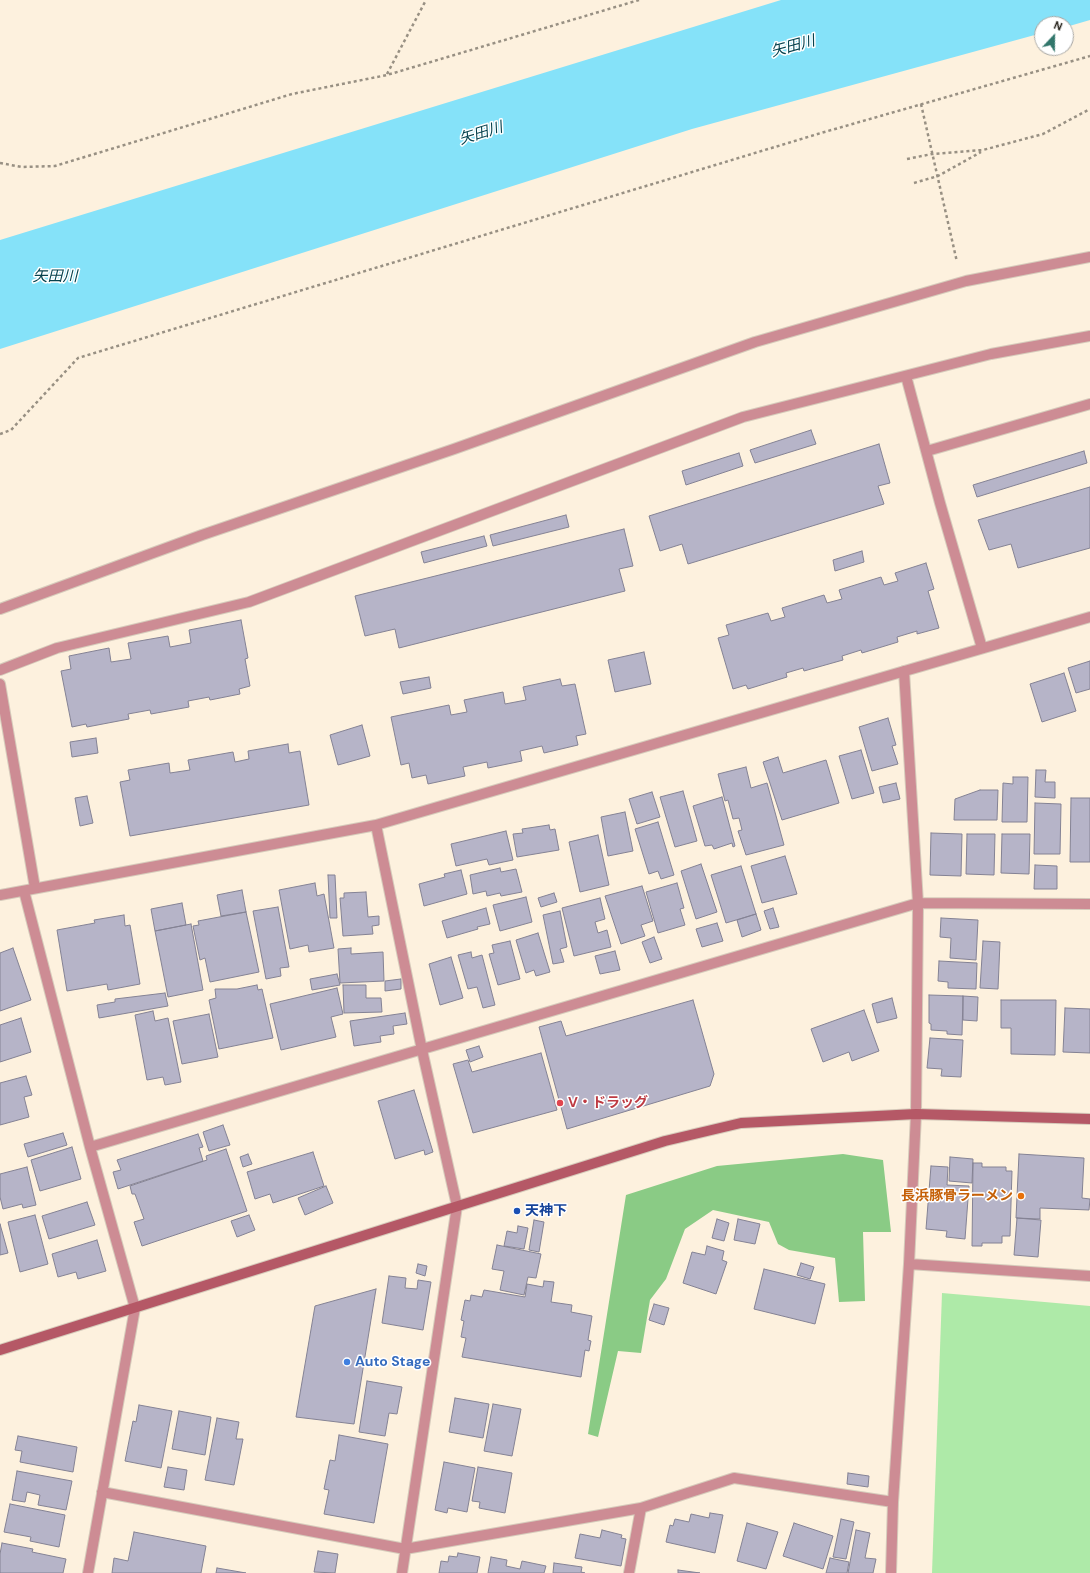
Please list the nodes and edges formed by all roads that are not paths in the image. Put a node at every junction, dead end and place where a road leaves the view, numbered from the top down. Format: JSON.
{"nodes":[{"id":1,"x":1090,"y":257,"type":"edge"},
{"id":2,"x":1090,"y":336,"type":"edge"},
{"id":3,"x":906,"y":376,"type":"junction"},
{"id":4,"x":1090,"y":404,"type":"edge"},
{"id":5,"x":927,"y":451,"type":"junction"},
{"id":6,"x":0,"y":609,"type":"edge"},
{"id":7,"x":1090,"y":617,"type":"edge"},
{"id":8,"x":982,"y":648,"type":"junction"},
{"id":9,"x":0,"y":670,"type":"edge"},
{"id":10,"x":904,"y":671,"type":"junction"},
{"id":11,"x":0,"y":684,"type":"edge"},
{"id":12,"x":376,"y":825,"type":"junction"},
{"id":13,"x":35,"y":888,"type":"junction"},
{"id":14,"x":24,"y":890,"type":"junction"},
{"id":15,"x":0,"y":895,"type":"edge"},
{"id":16,"x":918,"y":903,"type":"junction"},
{"id":17,"x":1090,"y":904,"type":"edge"},
{"id":18,"x":422,"y":1050,"type":"junction"},
{"id":19,"x":916,"y":1114,"type":"junction"},
{"id":20,"x":1090,"y":1119,"type":"edge"},
{"id":21,"x":90,"y":1147,"type":"junction"},
{"id":22,"x":457,"y":1206,"type":"junction"},
{"id":23,"x":909,"y":1264,"type":"junction"},
{"id":24,"x":1090,"y":1276,"type":"edge"},
{"id":25,"x":135,"y":1308,"type":"junction"},
{"id":26,"x":0,"y":1350,"type":"edge"},
{"id":27,"x":102,"y":1492,"type":"junction"},
{"id":28,"x":892,"y":1502,"type":"junction"},
{"id":29,"x":641,"y":1508,"type":"junction"},
{"id":30,"x":405,"y":1549,"type":"junction"},
{"id":31,"x":88,"y":1573,"type":"edge"},
{"id":32,"x":402,"y":1573,"type":"edge"},
{"id":33,"x":629,"y":1573,"type":"edge"},
{"id":34,"x":890,"y":1573,"type":"edge"}],
"edges":[{"from":1,"to":6,"type":"street"},
{"from":2,"to":3,"type":"street"},
{"from":3,"to":5,"type":"street"},
{"from":3,"to":9,"type":"street"},
{"from":4,"to":5,"type":"street"},
{"from":5,"to":8,"type":"street"},
{"from":7,"to":8,"type":"street"},
{"from":8,"to":10,"type":"street"},
{"from":10,"to":12,"type":"street"},
{"from":10,"to":16,"type":"street"},
{"from":11,"to":13,"type":"street"},
{"from":12,"to":13,"type":"street"},
{"from":12,"to":18,"type":"street"},
{"from":13,"to":14,"type":"street"},
{"from":14,"to":15,"type":"street"},
{"from":14,"to":21,"type":"street"},
{"from":16,"to":17,"type":"street"},
{"from":16,"to":18,"type":"street"},
{"from":16,"to":19,"type":"street"},
{"from":18,"to":21,"type":"street"},
{"from":18,"to":22,"type":"street"},
{"from":19,"to":20,"type":"street"},
{"from":19,"to":22,"type":"street"},
{"from":19,"to":23,"type":"street"},
{"from":21,"to":25,"type":"street"},
{"from":22,"to":25,"type":"street"},
{"from":22,"to":30,"type":"street"},
{"from":23,"to":24,"type":"street"},
{"from":23,"to":28,"type":"street"},
{"from":25,"to":26,"type":"street"},
{"from":25,"to":27,"type":"street"},
{"from":27,"to":30,"type":"street"},
{"from":27,"to":31,"type":"street"},
{"from":28,"to":29,"type":"street"},
{"from":28,"to":34,"type":"street"},
{"from":29,"to":30,"type":"street"},
{"from":29,"to":33,"type":"street"},
{"from":30,"to":32,"type":"street"}]}
